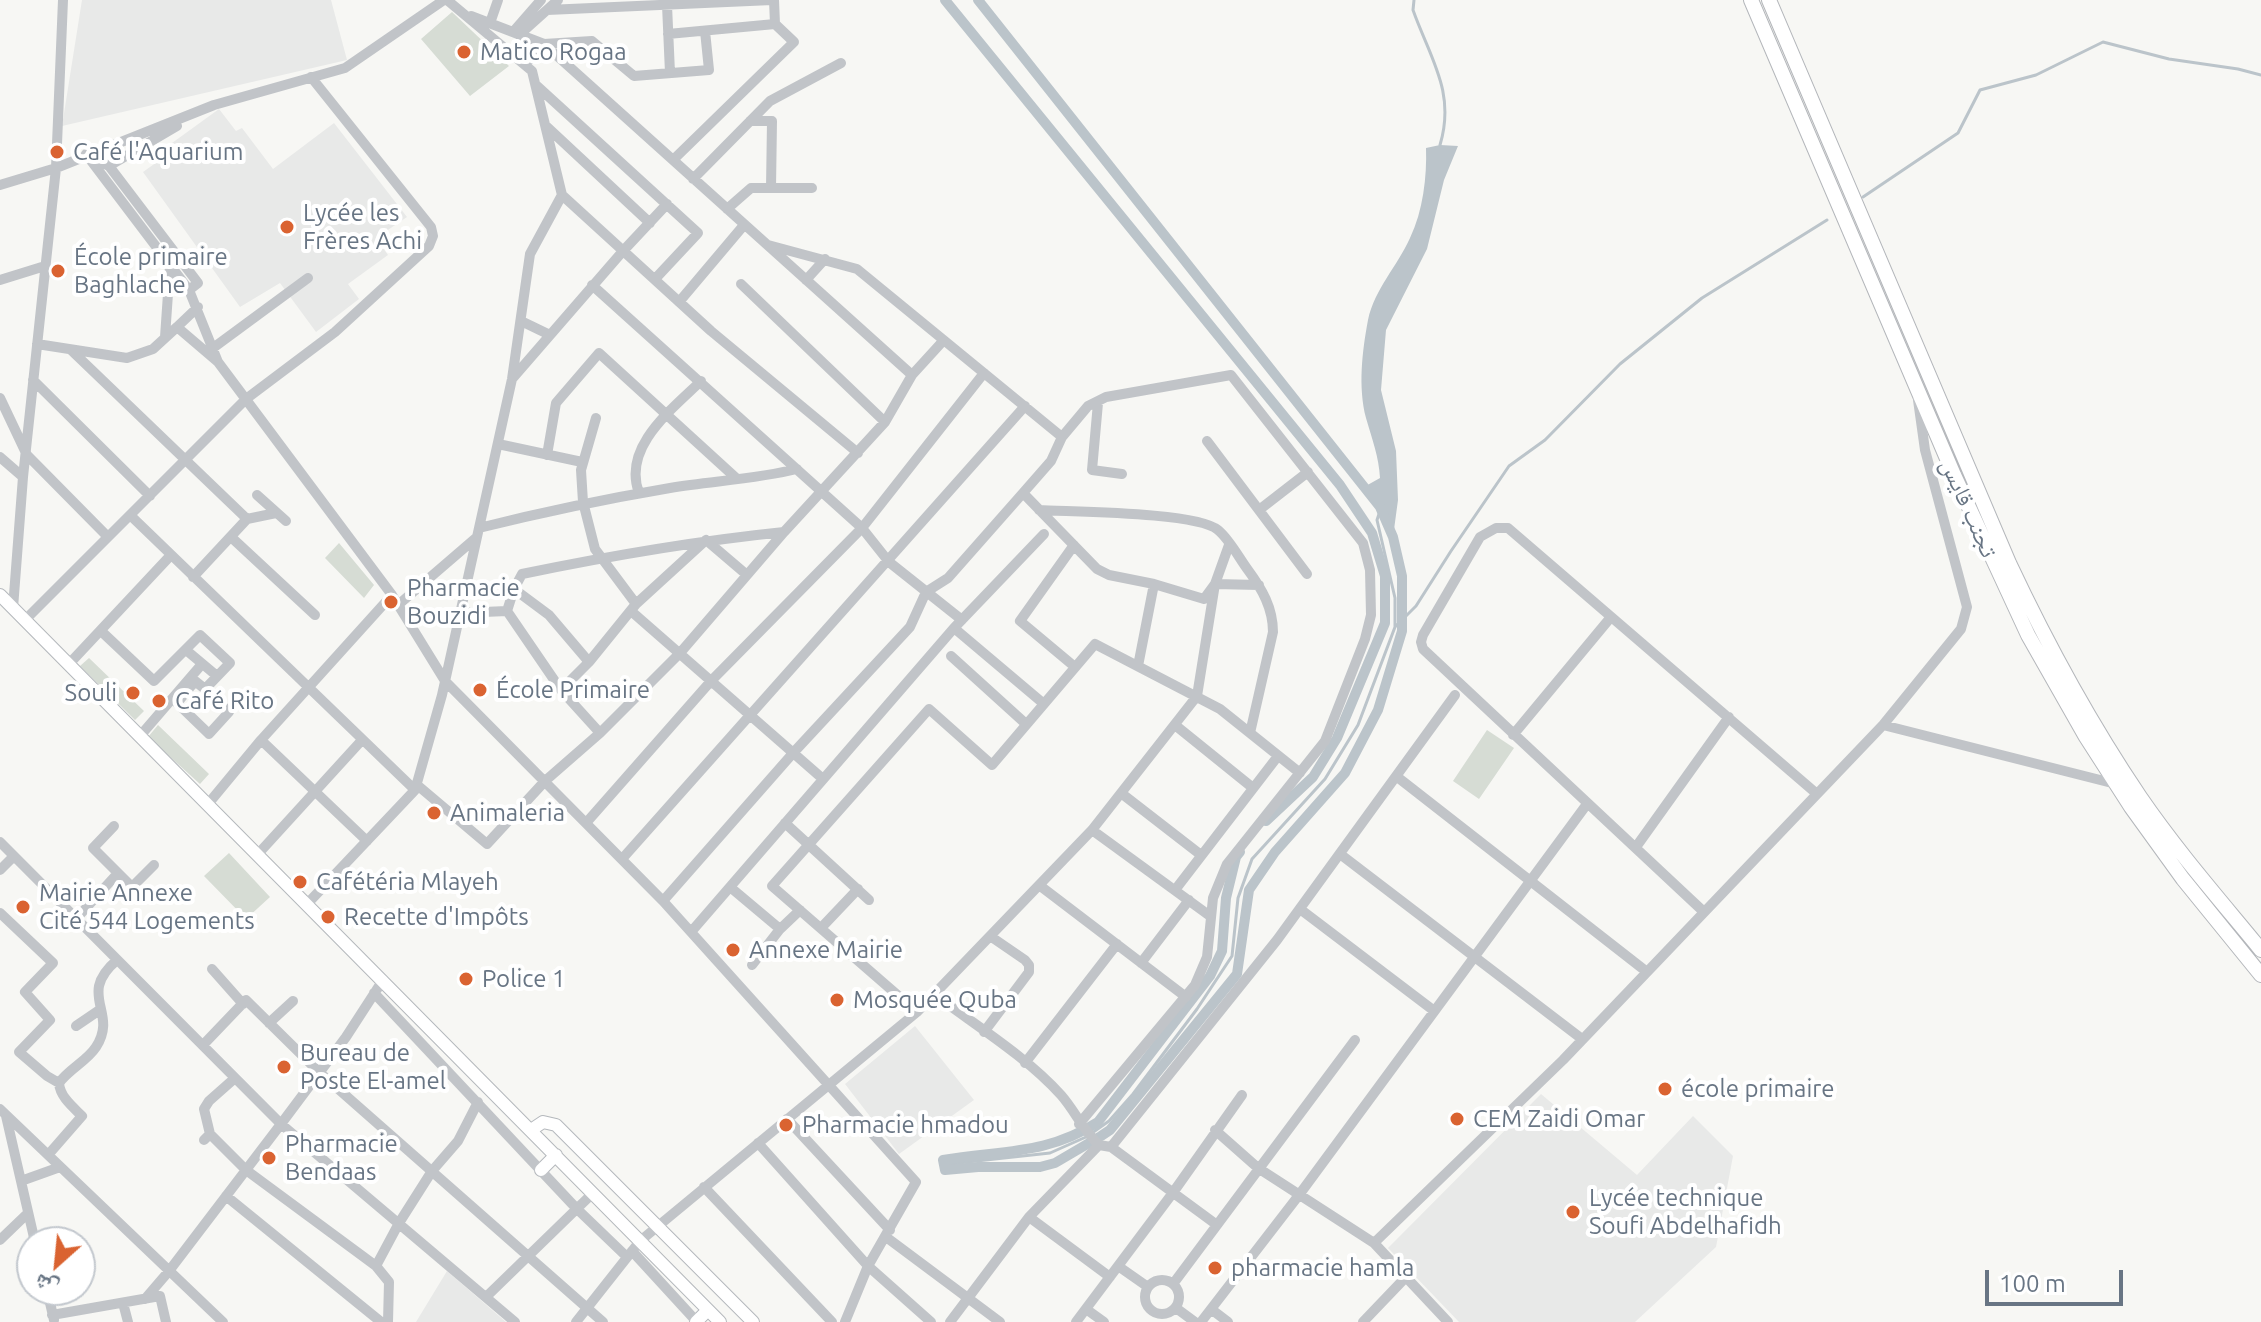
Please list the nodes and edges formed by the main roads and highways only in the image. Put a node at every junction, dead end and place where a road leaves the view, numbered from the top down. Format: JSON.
{"nodes":[{"id":1,"x":1751,"y":0,"type":"edge"},
{"id":2,"x":1769,"y":0,"type":"edge"},
{"id":3,"x":1,"y":597,"type":"edge"},
{"id":4,"x":2261,"y":950,"type":"edge"},
{"id":5,"x":2261,"y":975,"type":"edge"},
{"id":6,"x":445,"y":1043,"type":"junction"},
{"id":7,"x":434,"y":1054,"type":"road end"},
{"id":8,"x":531,"y":1130,"type":"junction"},
{"id":9,"x":556,"y":1155,"type":"junction"},
{"id":10,"x":541,"y":1170,"type":"road end"},
{"id":11,"x":708,"y":1310,"type":"junction"},
{"id":12,"x":697,"y":1322,"type":"edge"},
{"id":13,"x":720,"y":1322,"type":"edge"},
{"id":14,"x":753,"y":1322,"type":"edge"}],
"edges":[{"from":1,"to":5,"type":"highway","name":"تجنب قايس"},
{"from":2,"to":4,"type":"highway","name":"تجنب قايس"},
{"from":3,"to":6,"type":"main road"},
{"from":6,"to":7,"type":"main road"},
{"from":6,"to":8,"type":"main road"},
{"from":8,"to":9,"type":"main road"},
{"from":8,"to":14,"type":"main road"},
{"from":9,"to":10,"type":"main road"},
{"from":9,"to":11,"type":"main road"},
{"from":11,"to":12,"type":"main road"},
{"from":11,"to":13,"type":"main road"}]}
